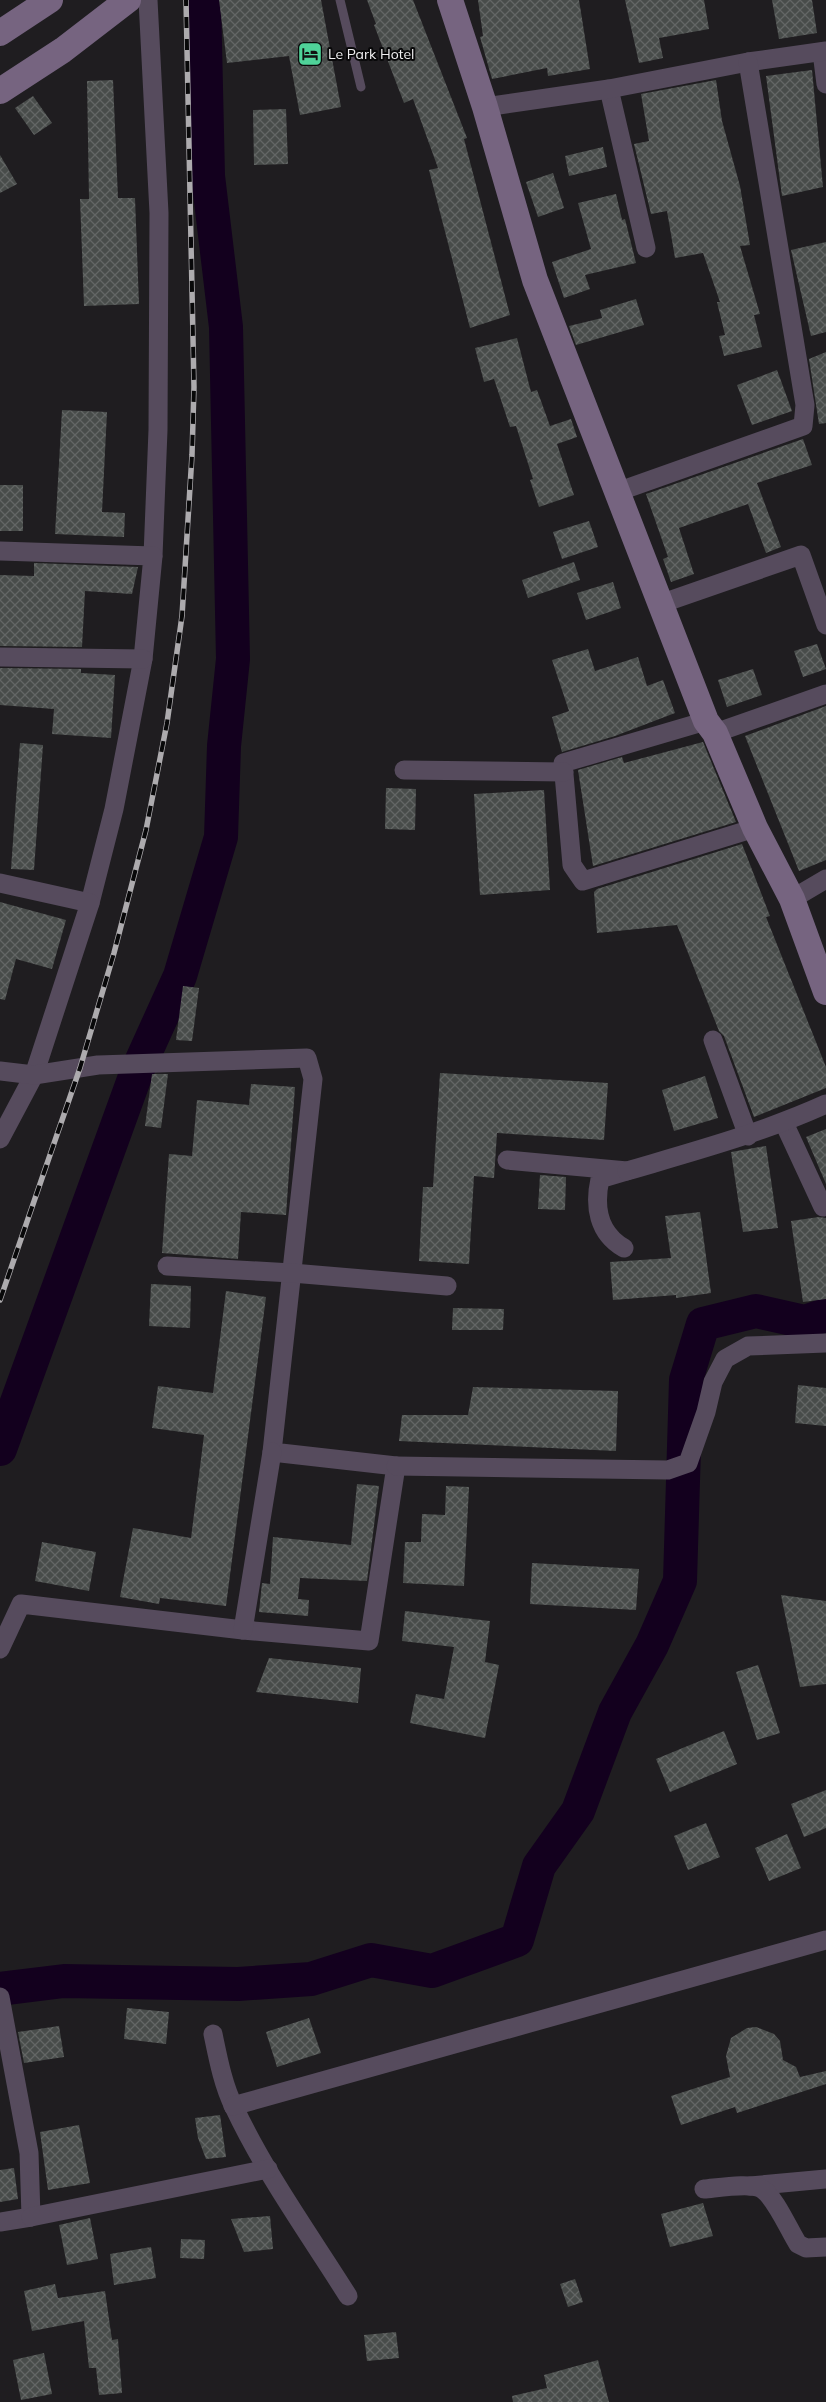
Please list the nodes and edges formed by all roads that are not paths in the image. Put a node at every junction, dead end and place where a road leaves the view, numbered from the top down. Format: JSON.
{"nodes":[{"id":1,"x":50,"y":0,"type":"edge"},
{"id":2,"x":128,"y":0,"type":"edge"},
{"id":3,"x":148,"y":0,"type":"edge"},
{"id":4,"x":340,"y":0,"type":"edge"},
{"id":5,"x":450,"y":0,"type":"edge"},
{"id":6,"x":0,"y":33,"type":"edge"},
{"id":7,"x":824,"y":52,"type":"edge"},
{"id":8,"x":748,"y":62,"type":"junction"},
{"id":9,"x":826,"y":84,"type":"edge"},
{"id":10,"x":362,"y":87,"type":"dead end"},
{"id":11,"x":609,"y":89,"type":"junction"},
{"id":12,"x":0,"y":91,"type":"edge"},
{"id":13,"x":485,"y":107,"type":"junction"},
{"id":14,"x":646,"y":248,"type":"dead end"},
{"id":15,"x":617,"y":492,"type":"junction"},
{"id":16,"x":0,"y":551,"type":"edge"},
{"id":17,"x":153,"y":556,"type":"junction"},
{"id":18,"x":660,"y":604,"type":"junction"},
{"id":19,"x":826,"y":625,"type":"edge"},
{"id":20,"x":0,"y":657,"type":"edge"},
{"id":21,"x":143,"y":659,"type":"junction"},
{"id":22,"x":826,"y":694,"type":"edge"},
{"id":23,"x":710,"y":727,"type":"junction"},
{"id":24,"x":404,"y":770,"type":"dead end"},
{"id":25,"x":564,"y":772,"type":"junction"},
{"id":26,"x":755,"y":828,"type":"junction"},
{"id":27,"x":826,"y":879,"type":"edge"},
{"id":28,"x":0,"y":883,"type":"edge"},
{"id":29,"x":792,"y":899,"type":"junction"},
{"id":30,"x":90,"y":903,"type":"junction"},
{"id":31,"x":826,"y":992,"type":"edge"},
{"id":32,"x":713,"y":1040,"type":"dead end"},
{"id":33,"x":0,"y":1071,"type":"edge"},
{"id":34,"x":34,"y":1076,"type":"junction"},
{"id":35,"x":826,"y":1104,"type":"edge"},
{"id":36,"x":784,"y":1123,"type":"junction"},
{"id":37,"x":748,"y":1136,"type":"junction"},
{"id":38,"x":0,"y":1139,"type":"edge"},
{"id":39,"x":507,"y":1160,"type":"dead end"},
{"id":40,"x":627,"y":1171,"type":"junction"},
{"id":41,"x":826,"y":1206,"type":"edge"},
{"id":42,"x":624,"y":1248,"type":"dead end"},
{"id":43,"x":167,"y":1266,"type":"dead end"},
{"id":44,"x":292,"y":1273,"type":"junction"},
{"id":45,"x":447,"y":1286,"type":"dead end"},
{"id":46,"x":826,"y":1343,"type":"edge"},
{"id":47,"x":272,"y":1452,"type":"junction"},
{"id":48,"x":396,"y":1466,"type":"junction"},
{"id":49,"x":243,"y":1630,"type":"junction"},
{"id":50,"x":0,"y":1649,"type":"edge"},
{"id":51,"x":826,"y":1940,"type":"edge"},
{"id":52,"x":0,"y":1997,"type":"edge"},
{"id":53,"x":213,"y":2034,"type":"dead end"},
{"id":54,"x":233,"y":2106,"type":"junction"},
{"id":55,"x":268,"y":2169,"type":"junction"},
{"id":56,"x":826,"y":2179,"type":"edge"},
{"id":57,"x":749,"y":2186,"type":"junction"},
{"id":58,"x":704,"y":2189,"type":"dead end"},
{"id":59,"x":31,"y":2217,"type":"junction"},
{"id":60,"x":0,"y":2222,"type":"edge"},
{"id":61,"x":826,"y":2247,"type":"edge"},
{"id":62,"x":348,"y":2296,"type":"dead end"}],
"edges":[{"from":1,"to":6,"type":"street"},
{"from":2,"to":12,"type":"street"},
{"from":3,"to":17,"type":"street"},
{"from":4,"to":10,"type":"lane"},
{"from":5,"to":13,"type":"street"},
{"from":7,"to":8,"type":"street"},
{"from":7,"to":9,"type":"street"},
{"from":8,"to":11,"type":"street"},
{"from":8,"to":15,"type":"street"},
{"from":11,"to":13,"type":"street"},
{"from":11,"to":14,"type":"street"},
{"from":13,"to":15,"type":"street"},
{"from":15,"to":18,"type":"street"},
{"from":16,"to":17,"type":"street"},
{"from":17,"to":21,"type":"street"},
{"from":18,"to":19,"type":"street"},
{"from":18,"to":23,"type":"street"},
{"from":20,"to":21,"type":"street"},
{"from":21,"to":30,"type":"street"},
{"from":22,"to":23,"type":"street"},
{"from":23,"to":25,"type":"street"},
{"from":23,"to":26,"type":"street"},
{"from":24,"to":25,"type":"street"},
{"from":25,"to":26,"type":"street"},
{"from":26,"to":29,"type":"street"},
{"from":27,"to":29,"type":"street"},
{"from":28,"to":30,"type":"street"},
{"from":29,"to":31,"type":"street"},
{"from":30,"to":34,"type":"street"},
{"from":32,"to":37,"type":"street"},
{"from":33,"to":34,"type":"street"},
{"from":34,"to":38,"type":"street"},
{"from":34,"to":44,"type":"street"},
{"from":35,"to":36,"type":"street"},
{"from":36,"to":37,"type":"street"},
{"from":36,"to":41,"type":"street"},
{"from":37,"to":40,"type":"street"},
{"from":39,"to":40,"type":"street"},
{"from":40,"to":42,"type":"street"},
{"from":43,"to":44,"type":"street"},
{"from":44,"to":45,"type":"street"},
{"from":44,"to":47,"type":"street"},
{"from":46,"to":48,"type":"street"},
{"from":47,"to":48,"type":"street"},
{"from":47,"to":49,"type":"street"},
{"from":48,"to":49,"type":"street"},
{"from":49,"to":50,"type":"street"},
{"from":51,"to":54,"type":"street"},
{"from":52,"to":59,"type":"street"},
{"from":53,"to":54,"type":"street"},
{"from":54,"to":55,"type":"street"},
{"from":55,"to":59,"type":"street"},
{"from":55,"to":62,"type":"street"},
{"from":56,"to":57,"type":"street"},
{"from":57,"to":58,"type":"street"},
{"from":57,"to":61,"type":"street"},
{"from":59,"to":60,"type":"street"}]}
